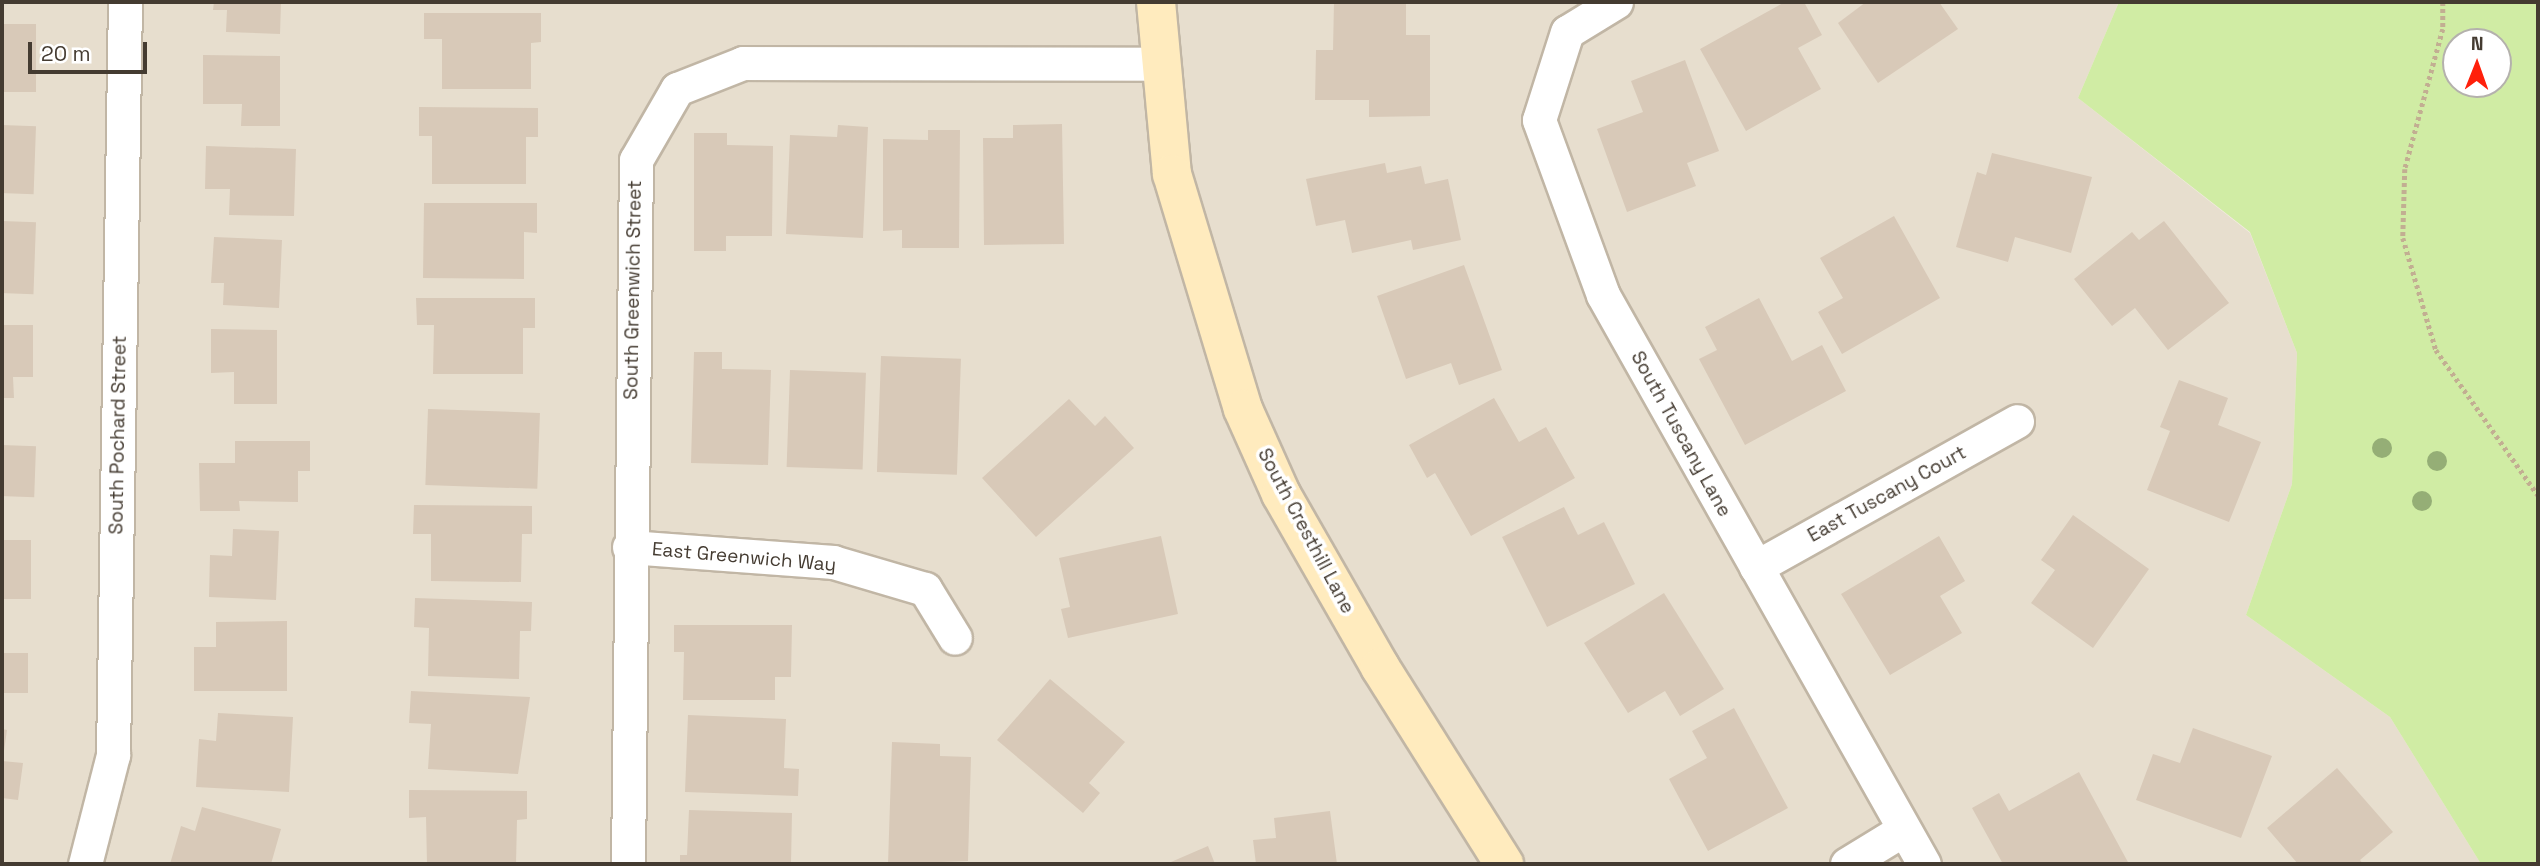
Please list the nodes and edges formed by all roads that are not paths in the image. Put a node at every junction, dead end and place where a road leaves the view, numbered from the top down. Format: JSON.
{"nodes":[{"id":1,"x":125,"y":2,"type":"edge"},
{"id":2,"x":1156,"y":2,"type":"edge"},
{"id":3,"x":1616,"y":2,"type":"edge"},
{"id":4,"x":1161,"y":64,"type":"junction"},
{"id":5,"x":2017,"y":421,"type":"dead end"},
{"id":6,"x":629,"y":547,"type":"junction"},
{"id":7,"x":1756,"y":567,"type":"junction"},
{"id":8,"x":955,"y":638,"type":"dead end"},
{"id":9,"x":1903,"y":831,"type":"junction"},
{"id":10,"x":85,"y":864,"type":"edge"},
{"id":11,"x":628,"y":864,"type":"edge"},
{"id":12,"x":1504,"y":864,"type":"edge"},
{"id":13,"x":1847,"y":864,"type":"edge"},
{"id":14,"x":1924,"y":864,"type":"edge"}],
"edges":[{"from":1,"to":10,"type":"street","name":"South Pochard Street"},
{"from":2,"to":4,"type":"street","name":"South Cresthill Lane"},
{"from":3,"to":7,"type":"street","name":"South Tuscany Lane"},
{"from":4,"to":6,"type":"street","name":"South Greenwich Street"},
{"from":4,"to":12,"type":"street","name":"South Cresthill Lane"},
{"from":5,"to":7,"type":"street","name":"East Tuscany Court"},
{"from":6,"to":8,"type":"street","name":"East Greenwich Way"},
{"from":6,"to":11,"type":"street","name":"South Greenwich Street"},
{"from":7,"to":9,"type":"street","name":"South Tuscany Lane"},
{"from":9,"to":13,"type":"street"},
{"from":9,"to":14,"type":"street","name":"South Tuscany Lane"}]}
